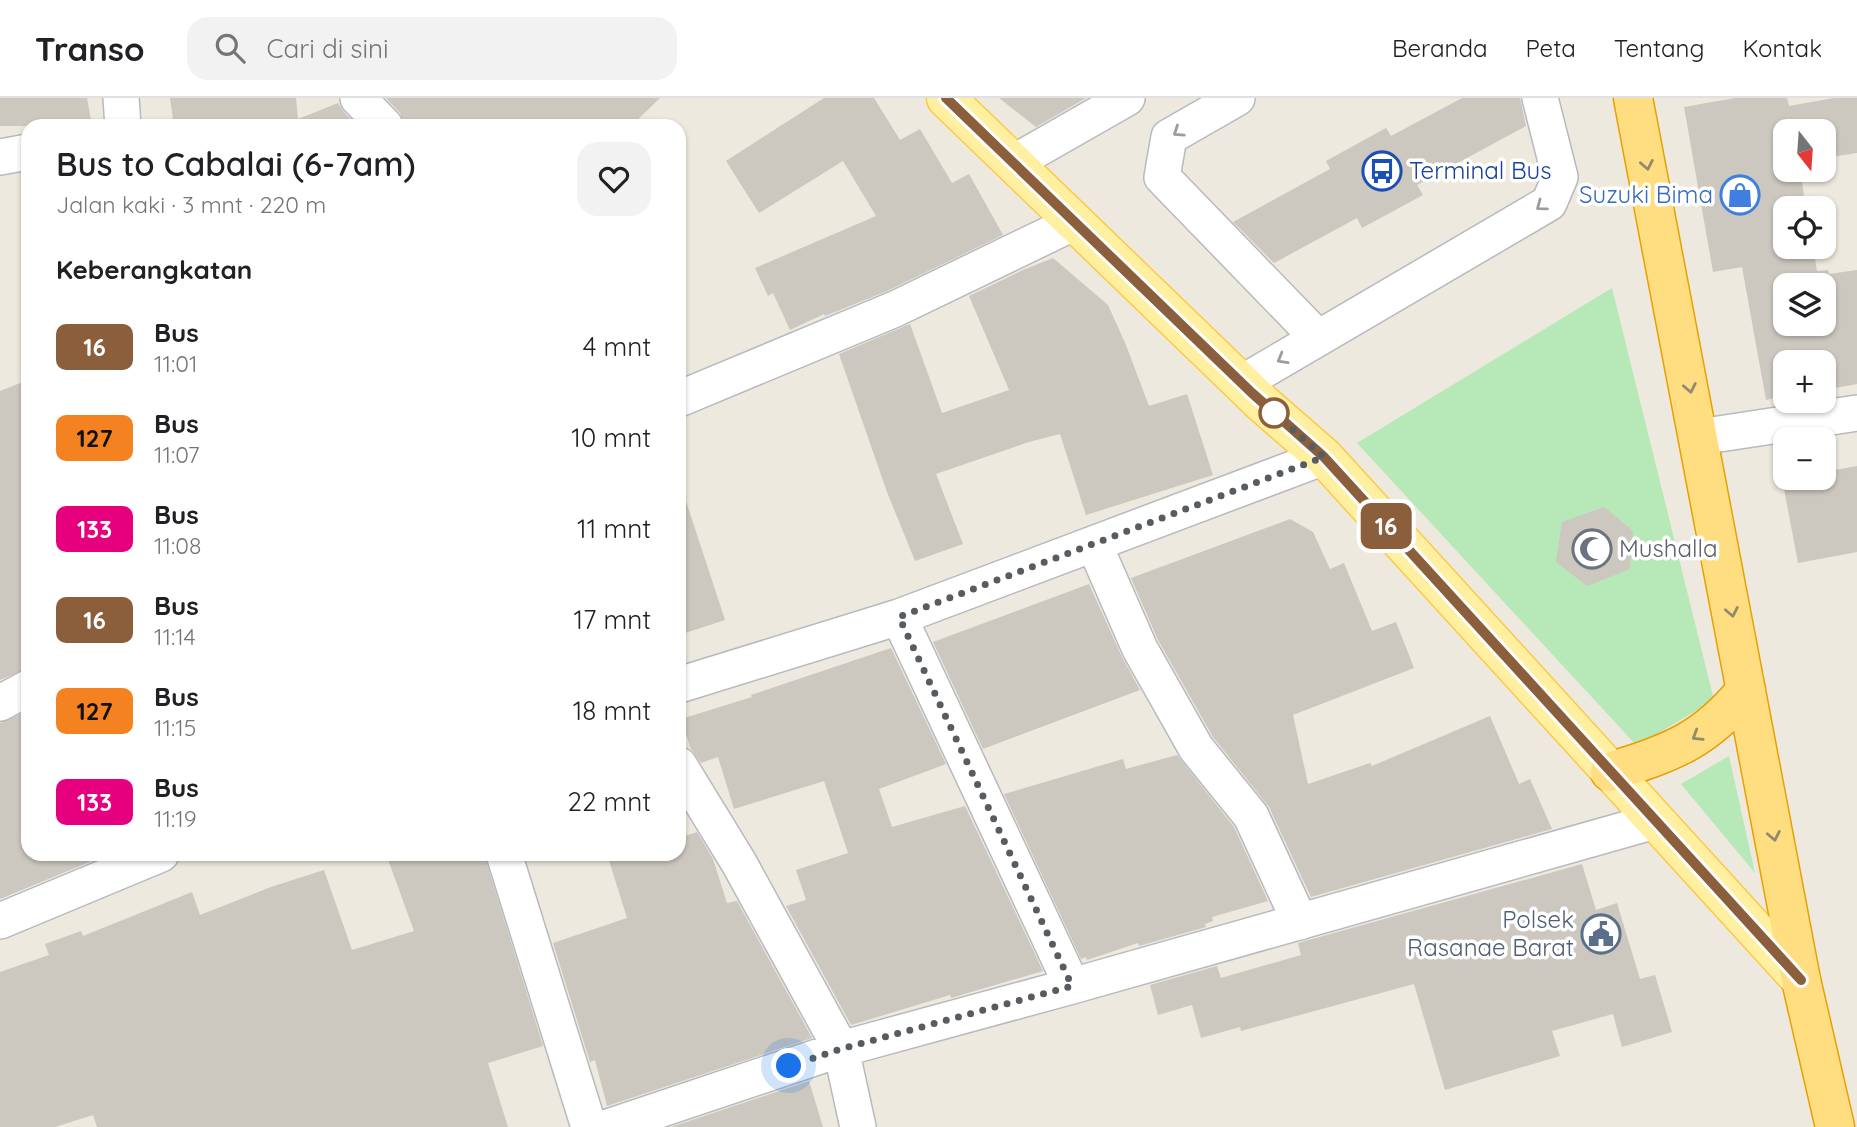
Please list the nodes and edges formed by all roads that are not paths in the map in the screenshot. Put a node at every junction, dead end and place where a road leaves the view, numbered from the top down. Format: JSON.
{"nodes":[{"id":1,"x":121,"y":98,"type":"edge"},
{"id":2,"x":358,"y":98,"type":"edge"},
{"id":3,"x":946,"y":98,"type":"edge"},
{"id":4,"x":1127,"y":98,"type":"edge"},
{"id":5,"x":1237,"y":98,"type":"edge"},
{"id":6,"x":1540,"y":98,"type":"edge"},
{"id":7,"x":1633,"y":98,"type":"edge"},
{"id":8,"x":122,"y":119,"type":"edge"},
{"id":9,"x":378,"y":119,"type":"edge"},
{"id":10,"x":21,"y":153,"type":"edge"},
{"id":11,"x":0,"y":157,"type":"edge"},
{"id":12,"x":1013,"y":163,"type":"junction"},
{"id":13,"x":1074,"y":222,"type":"junction"},
{"id":14,"x":1318,"y":338,"type":"junction"},
{"id":15,"x":1242,"y":383,"type":"junction"},
{"id":16,"x":686,"y":396,"type":"edge"},
{"id":17,"x":1857,"y":413,"type":"edge"},
{"id":18,"x":1699,"y":438,"type":"junction"},
{"id":19,"x":1324,"y":457,"type":"junction"},
{"id":20,"x":1094,"y":544,"type":"junction"},
{"id":21,"x":899,"y":617,"type":"junction"},
{"id":22,"x":686,"y":683,"type":"edge"},
{"id":23,"x":1746,"y":690,"type":"junction"},
{"id":24,"x":21,"y":692,"type":"edge"},
{"id":25,"x":0,"y":703,"type":"edge"},
{"id":26,"x":1610,"y":772,"type":"junction"},
{"id":27,"x":686,"y":777,"type":"edge"},
{"id":28,"x":1655,"y":821,"type":"junction"},
{"id":29,"x":143,"y":861,"type":"edge"},
{"id":30,"x":506,"y":861,"type":"edge"},
{"id":31,"x":0,"y":921,"type":"edge"},
{"id":32,"x":1300,"y":922,"type":"junction"},
{"id":33,"x":1801,"y":980,"type":"junction"},
{"id":34,"x":1072,"y":986,"type":"junction"},
{"id":35,"x":841,"y":1049,"type":"junction"},
{"id":36,"x":589,"y":1127,"type":"edge"},
{"id":37,"x":608,"y":1127,"type":"edge"},
{"id":38,"x":858,"y":1127,"type":"edge"},
{"id":39,"x":1835,"y":1127,"type":"edge"}],
"edges":[{"from":1,"to":8,"type":"street"},
{"from":2,"to":9,"type":"street"},
{"from":3,"to":12,"type":"main road"},
{"from":4,"to":12,"type":"street"},
{"from":5,"to":14,"type":"street","one_way":true},
{"from":6,"to":14,"type":"street","one_way":true},
{"from":7,"to":18,"type":"highway","one_way":true},
{"from":10,"to":11,"type":"street"},
{"from":12,"to":13,"type":"main road"},
{"from":13,"to":15,"type":"main road"},
{"from":13,"to":16,"type":"street"},
{"from":14,"to":15,"type":"street","one_way":true},
{"from":15,"to":19,"type":"main road"},
{"from":17,"to":18,"type":"street"},
{"from":18,"to":23,"type":"highway","one_way":true},
{"from":19,"to":20,"type":"street"},
{"from":19,"to":26,"type":"main road"},
{"from":20,"to":21,"type":"street"},
{"from":20,"to":32,"type":"street"},
{"from":21,"to":22,"type":"street"},
{"from":21,"to":34,"type":"street"},
{"from":23,"to":26,"type":"highway","one_way":true},
{"from":23,"to":33,"type":"highway","one_way":true},
{"from":24,"to":25,"type":"street"},
{"from":26,"to":28,"type":"main road"},
{"from":27,"to":35,"type":"street"},
{"from":28,"to":32,"type":"street"},
{"from":28,"to":33,"type":"main road"},
{"from":29,"to":31,"type":"street"},
{"from":30,"to":36,"type":"street"},
{"from":32,"to":34,"type":"street"},
{"from":33,"to":39,"type":"highway"},
{"from":34,"to":35,"type":"street"},
{"from":35,"to":37,"type":"street"},
{"from":35,"to":38,"type":"street"}]}
